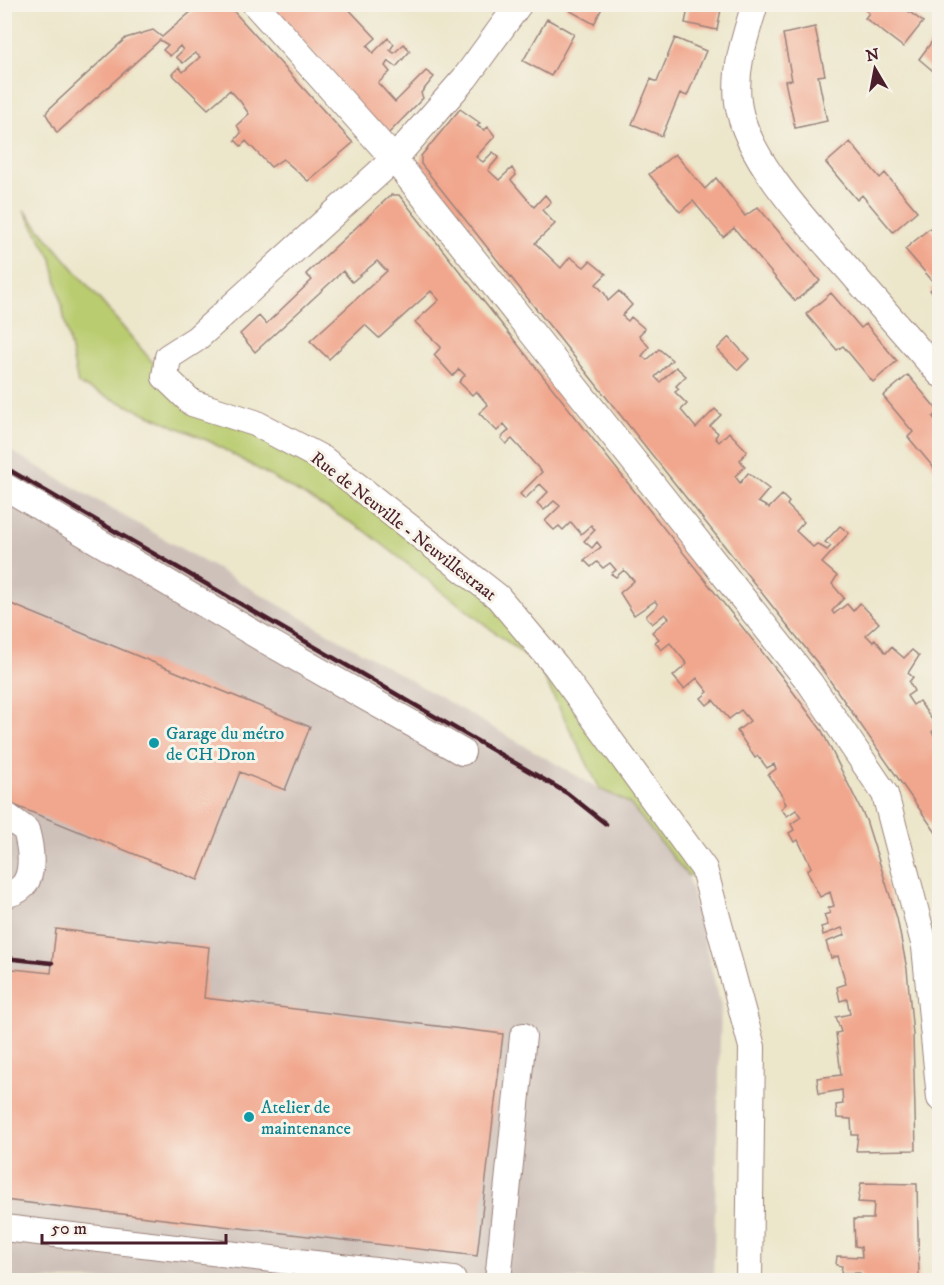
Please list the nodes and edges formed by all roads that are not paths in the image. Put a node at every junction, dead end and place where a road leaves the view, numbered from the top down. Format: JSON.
{"nodes":[{"id":1,"x":255,"y":4,"type":"edge"},
{"id":2,"x":519,"y":4,"type":"edge"},
{"id":3,"x":755,"y":4,"type":"edge"},
{"id":4,"x":394,"y":159,"type":"junction"},
{"id":5,"x":939,"y":375,"type":"edge"},
{"id":6,"x":4,"y":486,"type":"edge"},
{"id":7,"x":462,"y":752,"type":"dead end"},
{"id":8,"x":4,"y":814,"type":"edge"},
{"id":9,"x":4,"y":894,"type":"edge"},
{"id":10,"x":932,"y":946,"type":"edge"},
{"id":11,"x":523,"y":1036,"type":"dead end"},
{"id":12,"x":939,"y":1098,"type":"edge"},
{"id":13,"x":4,"y":1228,"type":"edge"},
{"id":14,"x":453,"y":1281,"type":"edge"},
{"id":15,"x":498,"y":1281,"type":"edge"},
{"id":16,"x":749,"y":1281,"type":"edge"}],
"edges":[{"from":1,"to":4,"type":"street"},
{"from":2,"to":4,"type":"street","name":"Rue de Neuville - Neuvillestraat"},
{"from":3,"to":5,"type":"street"},
{"from":4,"to":10,"type":"street"},
{"from":4,"to":16,"type":"street","name":"Rue de Neuville - Neuvillestraat"},
{"from":6,"to":7,"type":"street"},
{"from":8,"to":9,"type":"street"},
{"from":10,"to":12,"type":"street"},
{"from":11,"to":15,"type":"street"},
{"from":13,"to":14,"type":"street"}]}
